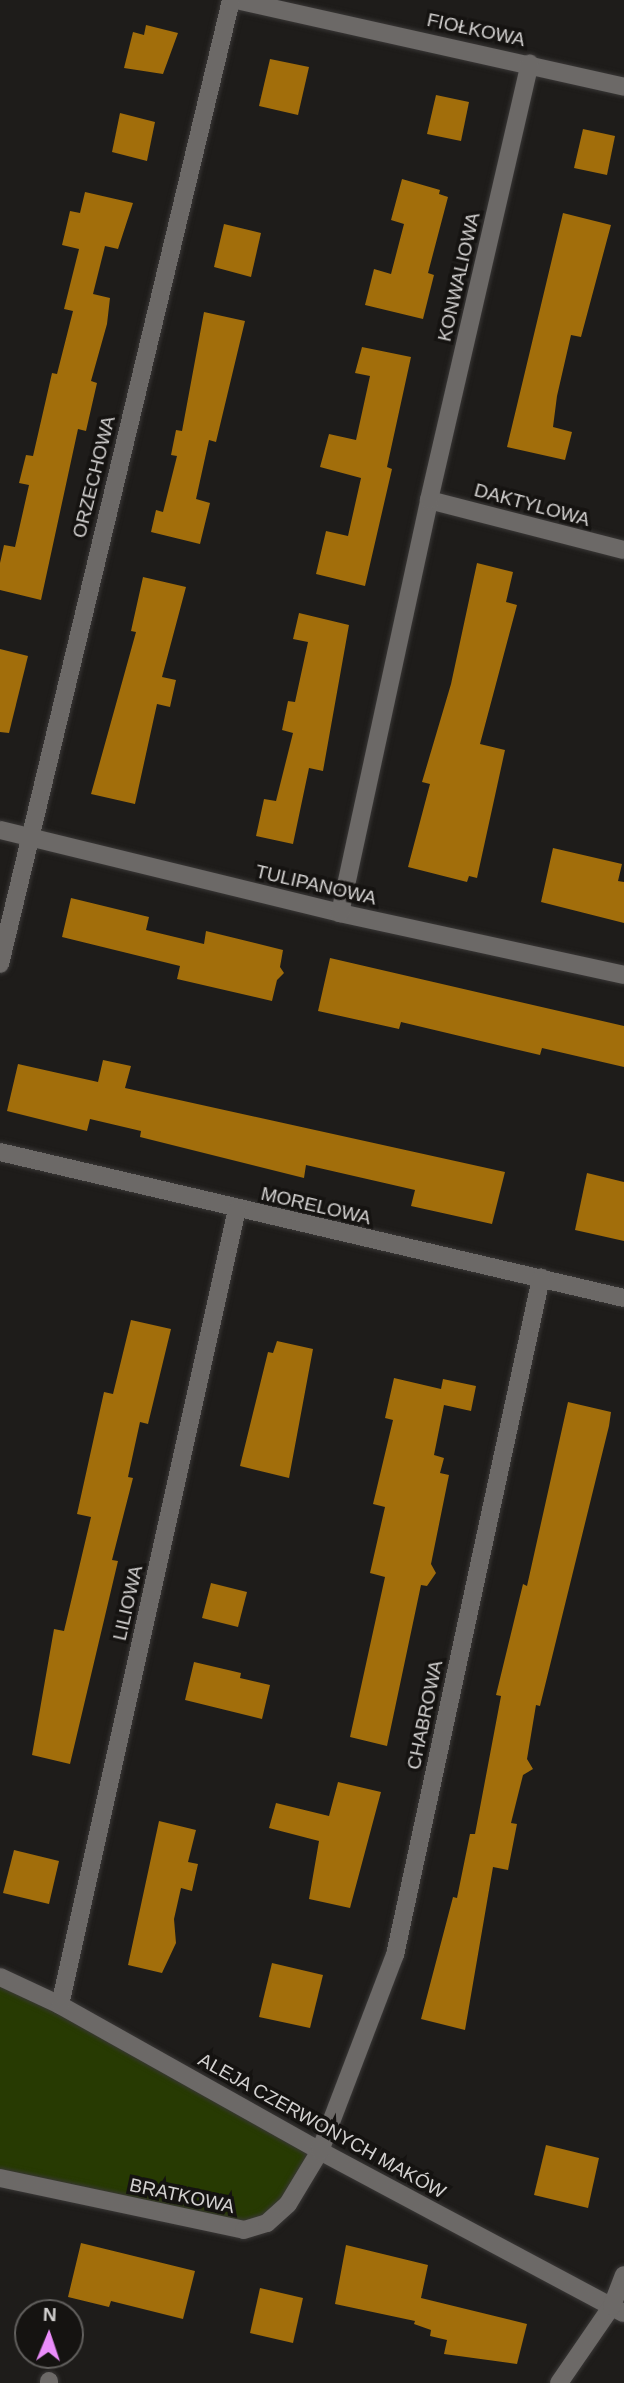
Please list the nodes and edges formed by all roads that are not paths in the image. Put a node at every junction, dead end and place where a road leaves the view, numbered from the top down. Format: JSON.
{"nodes":[{"id":1,"x":233,"y":0,"type":"edge"},
{"id":2,"x":530,"y":64,"type":"junction"},
{"id":3,"x":624,"y":87,"type":"edge"},
{"id":4,"x":429,"y":500,"type":"junction"},
{"id":5,"x":624,"y":550,"type":"edge"},
{"id":6,"x":0,"y":830,"type":"edge"},
{"id":7,"x":29,"y":837,"type":"junction"},
{"id":8,"x":340,"y":913,"type":"junction"},
{"id":9,"x":0,"y":964,"type":"edge"},
{"id":10,"x":624,"y":975,"type":"edge"},
{"id":11,"x":0,"y":1152,"type":"edge"},
{"id":12,"x":237,"y":1209,"type":"junction"},
{"id":13,"x":541,"y":1278,"type":"junction"},
{"id":14,"x":624,"y":1298,"type":"edge"},
{"id":15,"x":0,"y":1977,"type":"edge"},
{"id":16,"x":60,"y":2005,"type":"junction"},
{"id":17,"x":320,"y":2151,"type":"junction"},
{"id":18,"x":0,"y":2178,"type":"edge"},
{"id":19,"x":624,"y":2274,"type":"edge"},
{"id":20,"x":618,"y":2309,"type":"edge"},
{"id":21,"x":559,"y":2383,"type":"edge"}],
"edges":[{"from":1,"to":2,"type":"street","name":"FIOŁKOWA"},
{"from":1,"to":7,"type":"street","name":"ORZECHOWA"},
{"from":2,"to":3,"type":"street","name":"FIOŁKOWA"},
{"from":2,"to":4,"type":"street","name":"KONWALIOWA"},
{"from":4,"to":5,"type":"street","name":"DAKTYLOWA"},
{"from":4,"to":8,"type":"street","name":"KONWALIOWA"},
{"from":6,"to":7,"type":"street","name":"TULIPANOWA"},
{"from":7,"to":8,"type":"street","name":"TULIPANOWA"},
{"from":7,"to":9,"type":"street","name":"ORZECHOWA"},
{"from":8,"to":10,"type":"street","name":"TULIPANOWA"},
{"from":11,"to":12,"type":"street","name":"MORELOWA"},
{"from":12,"to":13,"type":"street","name":"MORELOWA"},
{"from":12,"to":16,"type":"street","name":"LILIOWA"},
{"from":13,"to":14,"type":"street","name":"MORELOWA"},
{"from":13,"to":17,"type":"street","name":"CHABROWA"},
{"from":15,"to":16,"type":"street","name":"ALEJA CZERWONYCH MAKÓW"},
{"from":16,"to":17,"type":"street","name":"ALEJA CZERWONYCH MAKÓW"},
{"from":17,"to":18,"type":"street","name":"BRATKOWA"},
{"from":17,"to":20,"type":"street","name":"ALEJA CZERWONYCH MAKÓW"},
{"from":19,"to":20,"type":"street"},
{"from":20,"to":21,"type":"street"}]}
